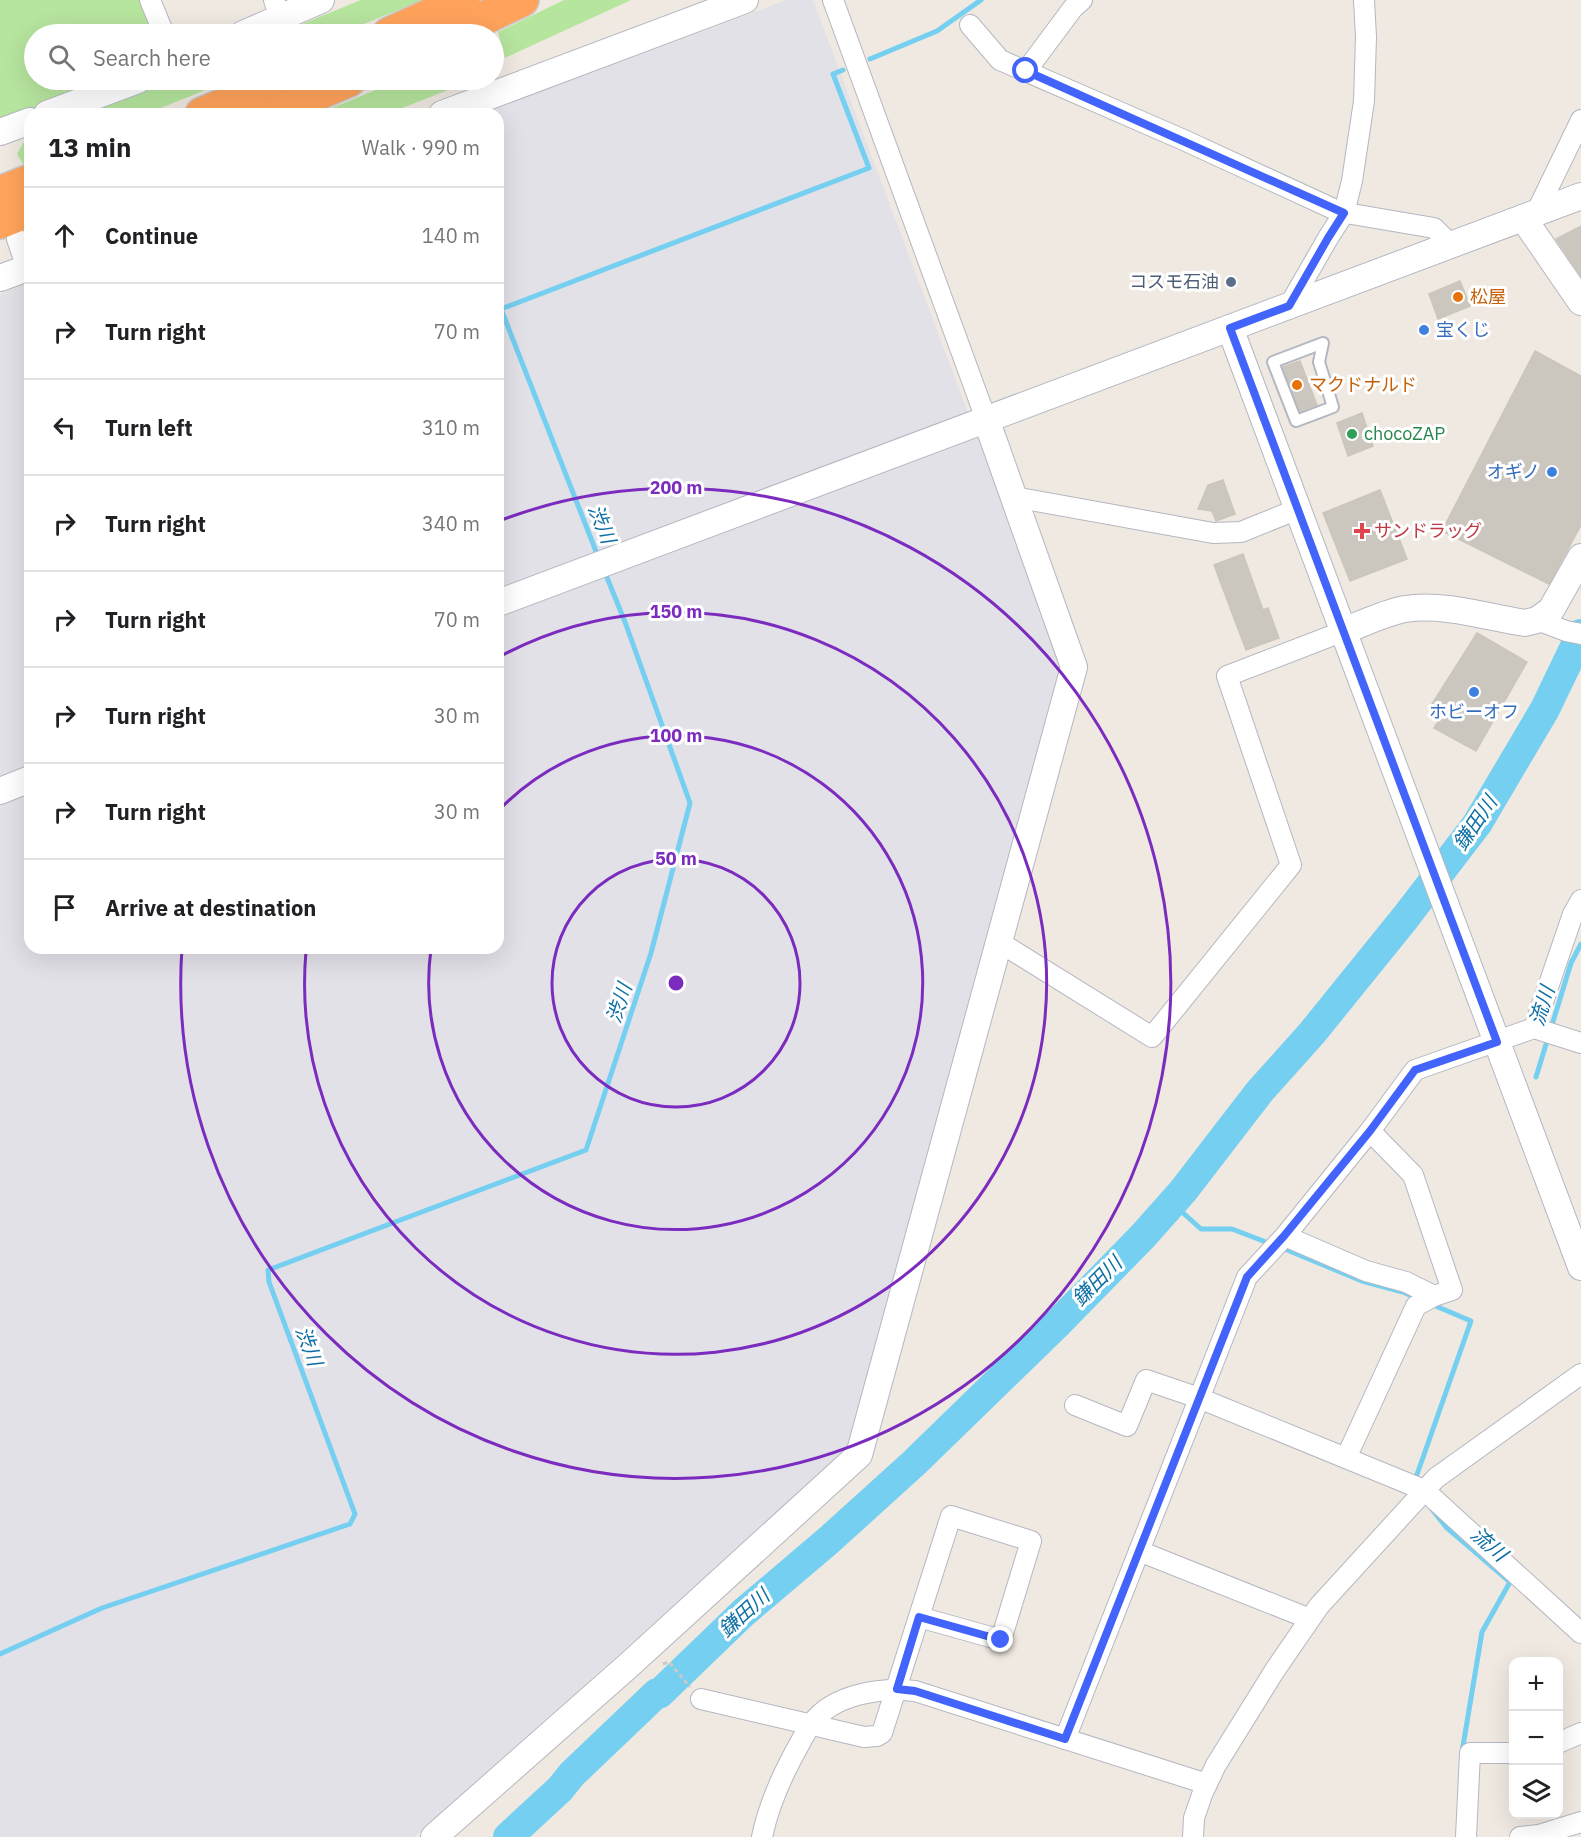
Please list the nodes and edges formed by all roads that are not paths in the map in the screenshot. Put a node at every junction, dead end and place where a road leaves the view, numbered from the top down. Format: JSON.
{"nodes":[{"id":1,"x":150,"y":0,"type":"edge"},
{"id":2,"x":321,"y":0,"type":"edge"},
{"id":3,"x":463,"y":0,"type":"edge"},
{"id":4,"x":522,"y":0,"type":"edge"},
{"id":5,"x":745,"y":0,"type":"edge"},
{"id":6,"x":833,"y":0,"type":"edge"},
{"id":7,"x":1082,"y":0,"type":"edge"},
{"id":8,"x":1364,"y":0,"type":"edge"},
{"id":9,"x":277,"y":9,"type":"edge"},
{"id":10,"x":160,"y":24,"type":"edge"},
{"id":11,"x":257,"y":24,"type":"edge"},
{"id":12,"x":411,"y":24,"type":"edge"},
{"id":13,"x":471,"y":24,"type":"edge"},
{"id":14,"x":970,"y":25,"type":"dead end"},
{"id":15,"x":1026,"y":71,"type":"junction"},
{"id":16,"x":504,"y":83,"type":"edge"},
{"id":17,"x":111,"y":90,"type":"edge"},
{"id":18,"x":260,"y":90,"type":"edge"},
{"id":19,"x":326,"y":90,"type":"edge"},
{"id":20,"x":488,"y":90,"type":"edge"},
{"id":21,"x":63,"y":108,"type":"edge"},
{"id":22,"x":216,"y":108,"type":"edge"},
{"id":23,"x":284,"y":108,"type":"edge"},
{"id":24,"x":454,"y":108,"type":"edge"},
{"id":25,"x":1581,"y":120,"type":"edge"},
{"id":26,"x":24,"y":123,"type":"edge"},
{"id":27,"x":0,"y":132,"type":"edge"},
{"id":28,"x":24,"y":184,"type":"edge"},
{"id":29,"x":0,"y":193,"type":"edge"},
{"id":30,"x":1581,"y":196,"type":"edge"},
{"id":31,"x":1344,"y":213,"type":"junction"},
{"id":32,"x":1529,"y":216,"type":"junction"},
{"id":33,"x":16,"y":224,"type":"edge"},
{"id":34,"x":1451,"y":245,"type":"junction"},
{"id":35,"x":24,"y":253,"type":"edge"},
{"id":36,"x":24,"y":269,"type":"edge"},
{"id":37,"x":0,"y":278,"type":"edge"},
{"id":38,"x":1581,"y":302,"type":"edge"},
{"id":39,"x":1289,"y":306,"type":"junction"},
{"id":40,"x":1230,"y":328,"type":"junction"},
{"id":41,"x":1323,"y":343,"type":"joint"},
{"id":42,"x":986,"y":419,"type":"junction"},
{"id":43,"x":1014,"y":497,"type":"junction"},
{"id":44,"x":1298,"y":509,"type":"junction"},
{"id":45,"x":1581,"y":557,"type":"edge"},
{"id":46,"x":504,"y":601,"type":"edge"},
{"id":47,"x":1537,"y":620,"type":"junction"},
{"id":48,"x":1344,"y":631,"type":"junction"},
{"id":49,"x":1573,"y":632,"type":"edge"},
{"id":50,"x":24,"y":781,"type":"edge"},
{"id":51,"x":0,"y":790,"type":"edge"},
{"id":52,"x":1581,"y":900,"type":"edge"},
{"id":53,"x":999,"y":942,"type":"junction"},
{"id":54,"x":1534,"y":1028,"type":"junction"},
{"id":55,"x":1497,"y":1042,"type":"junction"},
{"id":56,"x":1581,"y":1043,"type":"edge"},
{"id":57,"x":1370,"y":1131,"type":"junction"},
{"id":58,"x":1284,"y":1236,"type":"junction"},
{"id":59,"x":1581,"y":1267,"type":"edge"},
{"id":60,"x":1434,"y":1296,"type":"junction"},
{"id":61,"x":1581,"y":1374,"type":"edge"},
{"id":62,"x":1199,"y":1398,"type":"junction"},
{"id":63,"x":1075,"y":1405,"type":"dead end"},
{"id":64,"x":1346,"y":1458,"type":"junction"},
{"id":65,"x":1424,"y":1490,"type":"junction"},
{"id":66,"x":1139,"y":1551,"type":"junction"},
{"id":67,"x":919,"y":1617,"type":"junction"},
{"id":68,"x":1310,"y":1619,"type":"junction"},
{"id":69,"x":1581,"y":1633,"type":"edge"},
{"id":70,"x":897,"y":1689,"type":"junction"},
{"id":71,"x":701,"y":1699,"type":"road end"},
{"id":72,"x":811,"y":1725,"type":"junction"},
{"id":73,"x":1581,"y":1733,"type":"edge"},
{"id":74,"x":1065,"y":1739,"type":"junction"},
{"id":75,"x":1563,"y":1741,"type":"edge"},
{"id":76,"x":1509,"y":1753,"type":"edge"},
{"id":77,"x":1207,"y":1784,"type":"junction"},
{"id":78,"x":1581,"y":1822,"type":"edge"},
{"id":79,"x":434,"y":1837,"type":"edge"},
{"id":80,"x":762,"y":1837,"type":"edge"},
{"id":81,"x":1192,"y":1837,"type":"edge"},
{"id":82,"x":1466,"y":1837,"type":"edge"},
{"id":83,"x":1520,"y":1837,"type":"edge"}],
"edges":[{"from":1,"to":10,"type":"street"},
{"from":2,"to":9,"type":"street"},
{"from":3,"to":12,"type":"highway"},
{"from":4,"to":13,"type":"highway"},
{"from":5,"to":16,"type":"street"},
{"from":6,"to":42,"type":"street"},
{"from":7,"to":15,"type":"street"},
{"from":8,"to":31,"type":"street"},
{"from":9,"to":11,"type":"street"},
{"from":14,"to":15,"type":"street"},
{"from":15,"to":31,"type":"street"},
{"from":17,"to":21,"type":"street"},
{"from":18,"to":22,"type":"highway"},
{"from":19,"to":23,"type":"highway"},
{"from":20,"to":24,"type":"street"},
{"from":25,"to":32,"type":"street"},
{"from":26,"to":27,"type":"street"},
{"from":28,"to":29,"type":"highway"},
{"from":30,"to":32,"type":"street"},
{"from":31,"to":34,"type":"street"},
{"from":31,"to":39,"type":"street"},
{"from":32,"to":34,"type":"street"},
{"from":32,"to":38,"type":"street"},
{"from":33,"to":35,"type":"street"},
{"from":34,"to":39,"type":"street"},
{"from":36,"to":37,"type":"street"},
{"from":39,"to":40,"type":"street"},
{"from":40,"to":42,"type":"street"},
{"from":40,"to":44,"type":"street"},
{"from":41,"to":41,"type":"lane"},
{"from":42,"to":43,"type":"street"},
{"from":42,"to":46,"type":"street"},
{"from":43,"to":44,"type":"street"},
{"from":43,"to":53,"type":"street"},
{"from":44,"to":48,"type":"street"},
{"from":45,"to":47,"type":"street"},
{"from":47,"to":48,"type":"street"},
{"from":47,"to":49,"type":"street"},
{"from":48,"to":53,"type":"street"},
{"from":48,"to":55,"type":"street"},
{"from":50,"to":51,"type":"street"},
{"from":52,"to":54,"type":"street"},
{"from":53,"to":79,"type":"street"},
{"from":54,"to":55,"type":"street"},
{"from":54,"to":56,"type":"street"},
{"from":55,"to":57,"type":"street"},
{"from":55,"to":59,"type":"street"},
{"from":57,"to":58,"type":"street"},
{"from":57,"to":60,"type":"street"},
{"from":58,"to":60,"type":"street"},
{"from":58,"to":62,"type":"street"},
{"from":60,"to":64,"type":"street"},
{"from":61,"to":65,"type":"street"},
{"from":62,"to":63,"type":"street"},
{"from":62,"to":64,"type":"street"},
{"from":62,"to":66,"type":"street"},
{"from":64,"to":65,"type":"street"},
{"from":65,"to":68,"type":"street"},
{"from":65,"to":69,"type":"street"},
{"from":66,"to":68,"type":"street"},
{"from":66,"to":74,"type":"street"},
{"from":67,"to":67,"type":"street"},
{"from":67,"to":70,"type":"street"},
{"from":68,"to":77,"type":"street"},
{"from":70,"to":72,"type":"street"},
{"from":70,"to":72,"type":"street"},
{"from":70,"to":74,"type":"street"},
{"from":71,"to":72,"type":"street"},
{"from":72,"to":80,"type":"street"},
{"from":73,"to":75,"type":"street"},
{"from":74,"to":77,"type":"street"},
{"from":76,"to":82,"type":"street"},
{"from":77,"to":81,"type":"street"},
{"from":78,"to":83,"type":"street"}]}
